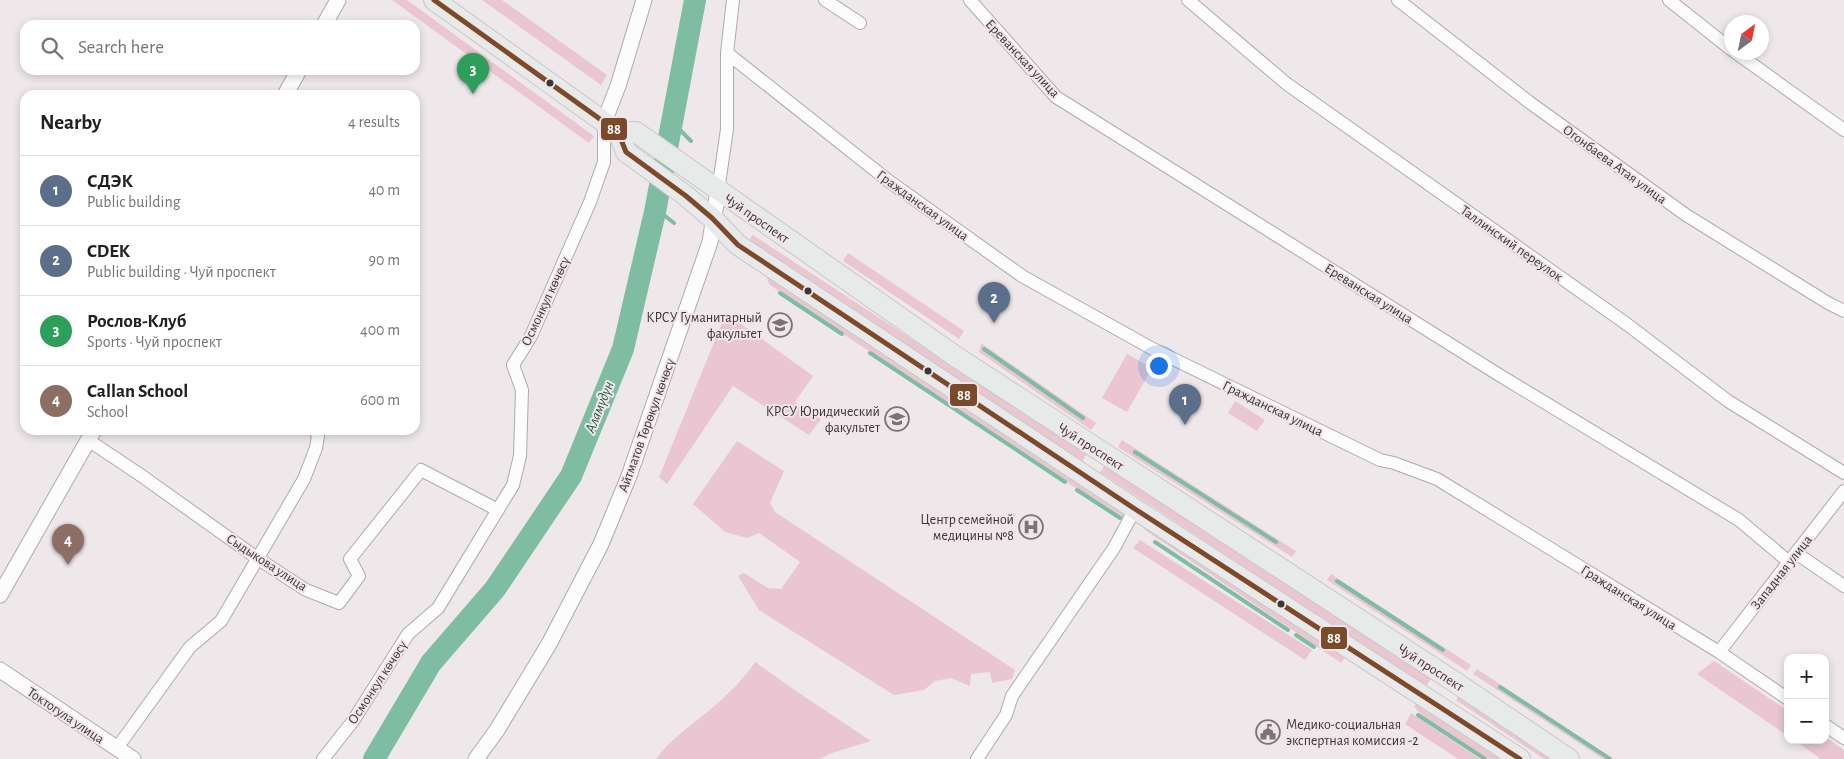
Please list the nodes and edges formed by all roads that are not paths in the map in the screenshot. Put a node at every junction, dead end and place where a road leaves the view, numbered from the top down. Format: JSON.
{"nodes":[{"id":1,"x":338,"y":0,"type":"edge"},
{"id":2,"x":434,"y":0,"type":"edge"},
{"id":3,"x":644,"y":0,"type":"edge"},
{"id":4,"x":732,"y":0,"type":"edge"},
{"id":5,"x":824,"y":0,"type":"edge"},
{"id":6,"x":970,"y":0,"type":"edge"},
{"id":7,"x":1188,"y":0,"type":"edge"},
{"id":8,"x":1398,"y":0,"type":"edge"},
{"id":9,"x":1669,"y":0,"type":"edge"},
{"id":10,"x":327,"y":20,"type":"edge"},
{"id":11,"x":860,"y":23,"type":"dead end"},
{"id":12,"x":1724,"y":44,"type":"edge"},
{"id":13,"x":727,"y":53,"type":"junction"},
{"id":14,"x":1746,"y":60,"type":"edge"},
{"id":15,"x":296,"y":75,"type":"edge"},
{"id":16,"x":288,"y":90,"type":"edge"},
{"id":17,"x":620,"y":129,"type":"junction"},
{"id":18,"x":1844,"y":130,"type":"edge"},
{"id":19,"x":718,"y":191,"type":"junction"},
{"id":20,"x":712,"y":218,"type":"junction"},
{"id":21,"x":1844,"y":311,"type":"edge"},
{"id":22,"x":91,"y":435,"type":"edge"},
{"id":23,"x":317,"y":435,"type":"edge"},
{"id":24,"x":1844,"y":473,"type":"edge"},
{"id":25,"x":1844,"y":491,"type":"edge"},
{"id":26,"x":1135,"y":508,"type":"junction"},
{"id":27,"x":498,"y":510,"type":"junction"},
{"id":28,"x":257,"y":558,"type":"junction"},
{"id":29,"x":1792,"y":558,"type":"junction"},
{"id":30,"x":1844,"y":586,"type":"edge"},
{"id":31,"x":0,"y":595,"type":"edge"},
{"id":32,"x":1719,"y":652,"type":"junction"},
{"id":33,"x":0,"y":670,"type":"edge"},
{"id":34,"x":1450,"y":679,"type":"junction"},
{"id":35,"x":1784,"y":696,"type":"edge"},
{"id":36,"x":1434,"y":703,"type":"junction"},
{"id":37,"x":1829,"y":728,"type":"edge"},
{"id":38,"x":1844,"y":738,"type":"edge"},
{"id":39,"x":116,"y":748,"type":"junction"},
{"id":40,"x":133,"y":759,"type":"edge"},
{"id":41,"x":323,"y":759,"type":"edge"},
{"id":42,"x":476,"y":759,"type":"edge"},
{"id":43,"x":976,"y":759,"type":"edge"},
{"id":44,"x":1520,"y":759,"type":"edge"},
{"id":45,"x":1569,"y":759,"type":"edge"}],
"edges":[{"from":1,"to":10,"type":"street"},
{"from":2,"to":17,"type":"main road","name":"Чуй проспект"},
{"from":3,"to":17,"type":"street","name":"Осмонкул көчөсү"},
{"from":4,"to":13,"type":"street","name":"Айтматов Төрөкул көчөсү"},
{"from":5,"to":11,"type":"street"},
{"from":6,"to":29,"type":"street","name":"Ереванская улица"},
{"from":7,"to":24,"type":"street","name":"Таллинский переулок"},
{"from":8,"to":21,"type":"street","name":"Огонбаева Атая улица"},
{"from":9,"to":12,"type":"street"},
{"from":13,"to":19,"type":"street","name":"Айтматов Төрөкул көчөсү"},
{"from":13,"to":32,"type":"street","name":"Гражданская улица"},
{"from":14,"to":18,"type":"street"},
{"from":15,"to":16,"type":"street"},
{"from":17,"to":19,"type":"main road","name":"Чуй проспект"},
{"from":17,"to":20,"type":"main road","name":"Чуй проспект"},
{"from":17,"to":27,"type":"street","name":"Осмонкул көчөсү"},
{"from":19,"to":20,"type":"street","name":"Айтматов Төрөкул көчөсү"},
{"from":19,"to":34,"type":"main road","name":"Чуй проспект"},
{"from":20,"to":26,"type":"main road","name":"Чуй проспект"},
{"from":20,"to":42,"type":"street","name":"Айтматов Төрөкул көчөсү"},
{"from":22,"to":28,"type":"street","name":"Сыдыкова улица"},
{"from":22,"to":31,"type":"street"},
{"from":23,"to":28,"type":"street"},
{"from":25,"to":29,"type":"street","name":"Западная улица"},
{"from":26,"to":36,"type":"main road","name":"Чуй проспект"},
{"from":26,"to":43,"type":"street"},
{"from":27,"to":28,"type":"street","name":"Сыдыкова улица"},
{"from":27,"to":41,"type":"street","name":"Осмонкул көчөсү"},
{"from":28,"to":39,"type":"street"},
{"from":29,"to":30,"type":"street","name":"Ереванская улица"},
{"from":29,"to":32,"type":"street","name":"Западная улица"},
{"from":32,"to":35,"type":"street","name":"Гражданская улица"},
{"from":33,"to":39,"type":"street","name":"Токтогула улица"},
{"from":34,"to":36,"type":"main road"},
{"from":34,"to":45,"type":"main road","name":"Чуй проспект"},
{"from":36,"to":44,"type":"main road","name":"Чуй проспект"},
{"from":37,"to":38,"type":"street"},
{"from":39,"to":40,"type":"street","name":"Токтогула улица"}]}
